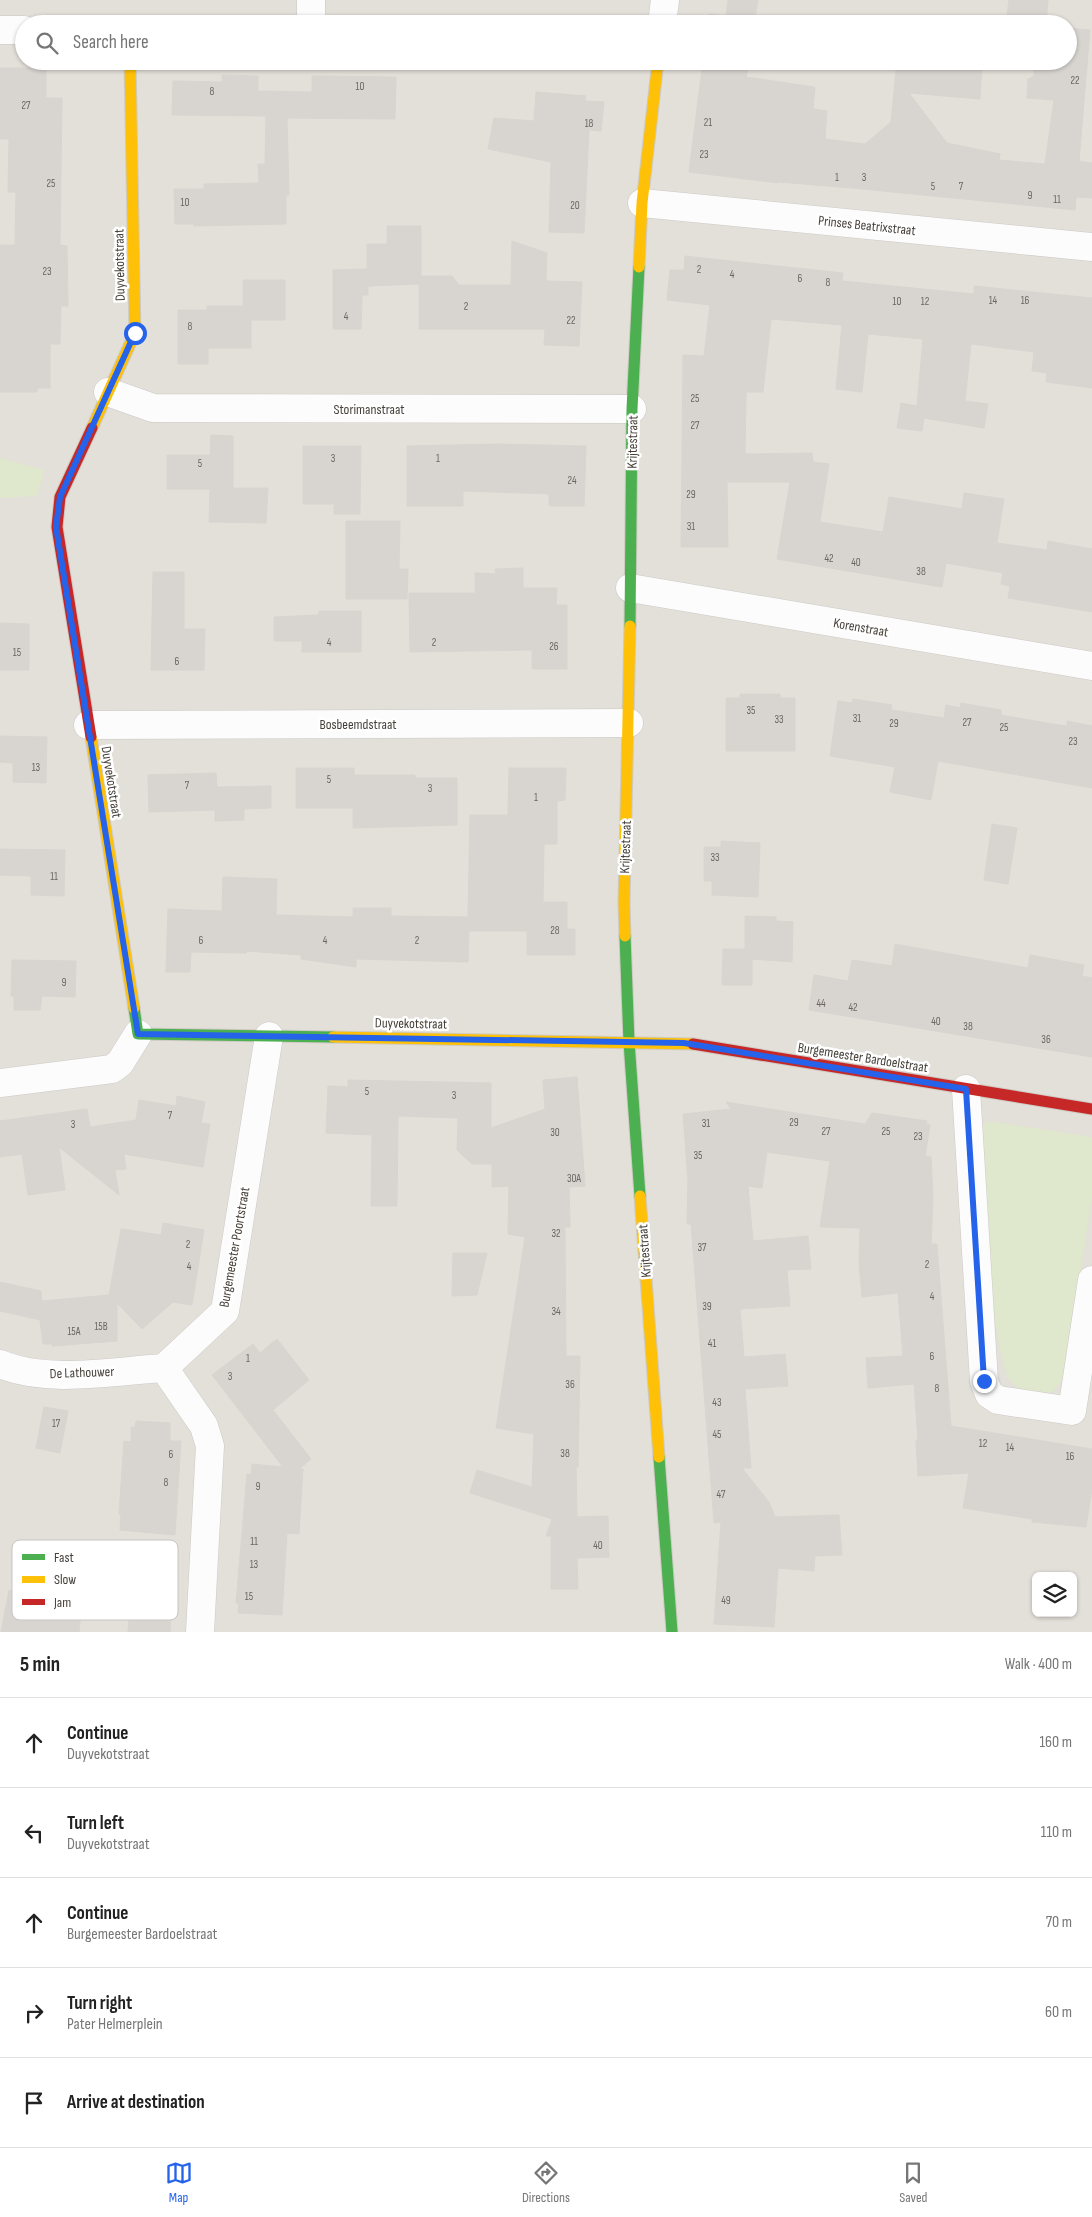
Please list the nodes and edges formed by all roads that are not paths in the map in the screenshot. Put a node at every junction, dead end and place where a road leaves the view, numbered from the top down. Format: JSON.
{"nodes":[{"id":1,"x":311,"y":0,"type":"edge"},
{"id":2,"x":665,"y":0,"type":"edge"},
{"id":3,"x":311,"y":15,"type":"edge"},
{"id":4,"x":663,"y":15,"type":"edge"},
{"id":5,"x":0,"y":30,"type":"edge"},
{"id":6,"x":15,"y":30,"type":"edge"},
{"id":7,"x":130,"y":70,"type":"edge"},
{"id":8,"x":657,"y":70,"type":"edge"},
{"id":9,"x":642,"y":203,"type":"junction"},
{"id":10,"x":1092,"y":247,"type":"edge"},
{"id":11,"x":108,"y":392,"type":"junction"},
{"id":12,"x":632,"y":409,"type":"junction"},
{"id":13,"x":630,"y":588,"type":"junction"},
{"id":14,"x":1092,"y":666,"type":"edge"},
{"id":15,"x":629,"y":723,"type":"junction"},
{"id":16,"x":88,"y":725,"type":"junction"},
{"id":17,"x":138,"y":1034,"type":"junction"},
{"id":18,"x":270,"y":1036,"type":"junction"},
{"id":19,"x":629,"y":1042,"type":"junction"},
{"id":20,"x":0,"y":1084,"type":"edge"},
{"id":21,"x":966,"y":1089,"type":"junction"},
{"id":22,"x":1092,"y":1109,"type":"edge"},
{"id":23,"x":1092,"y":1280,"type":"edge"},
{"id":24,"x":0,"y":1364,"type":"edge"},
{"id":25,"x":164,"y":1368,"type":"junction"},
{"id":26,"x":1082,"y":1413,"type":"edge"},
{"id":27,"x":200,"y":1632,"type":"edge"},
{"id":28,"x":672,"y":1632,"type":"edge"}],
"edges":[{"from":1,"to":3,"type":"street"},
{"from":2,"to":4,"type":"street"},
{"from":5,"to":6,"type":"street"},
{"from":7,"to":11,"type":"street","name":"Duyvekotstraat"},
{"from":8,"to":9,"type":"street","name":"Krijtestraat"},
{"from":9,"to":10,"type":"street","name":"Prinses Beatrixstraat"},
{"from":9,"to":12,"type":"street","name":"Krijtestraat"},
{"from":11,"to":12,"type":"street","name":"Storimanstraat"},
{"from":11,"to":16,"type":"street","name":"Duyvekotstraat"},
{"from":12,"to":13,"type":"street","name":"Krijtestraat"},
{"from":13,"to":14,"type":"street","name":"Korenstraat"},
{"from":13,"to":15,"type":"street","name":"Krijtestraat"},
{"from":15,"to":16,"type":"street","name":"Bosbeemdstraat"},
{"from":15,"to":19,"type":"street","name":"Krijtestraat"},
{"from":16,"to":17,"type":"street","name":"Duyvekotstraat"},
{"from":17,"to":18,"type":"street","name":"Duyvekotstraat"},
{"from":17,"to":20,"type":"street"},
{"from":18,"to":19,"type":"street","name":"Duyvekotstraat"},
{"from":18,"to":25,"type":"street","name":"Burgemeester Poortstraat"},
{"from":19,"to":21,"type":"street","name":"Burgemeester Bardoelstraat"},
{"from":19,"to":28,"type":"street","name":"Krijtestraat"},
{"from":21,"to":22,"type":"street","name":"Burgemeester Bardoelstraat"},
{"from":21,"to":26,"type":"street"},
{"from":23,"to":26,"type":"street"},
{"from":24,"to":25,"type":"street","name":"De Lathouwer"},
{"from":25,"to":27,"type":"street"}]}
